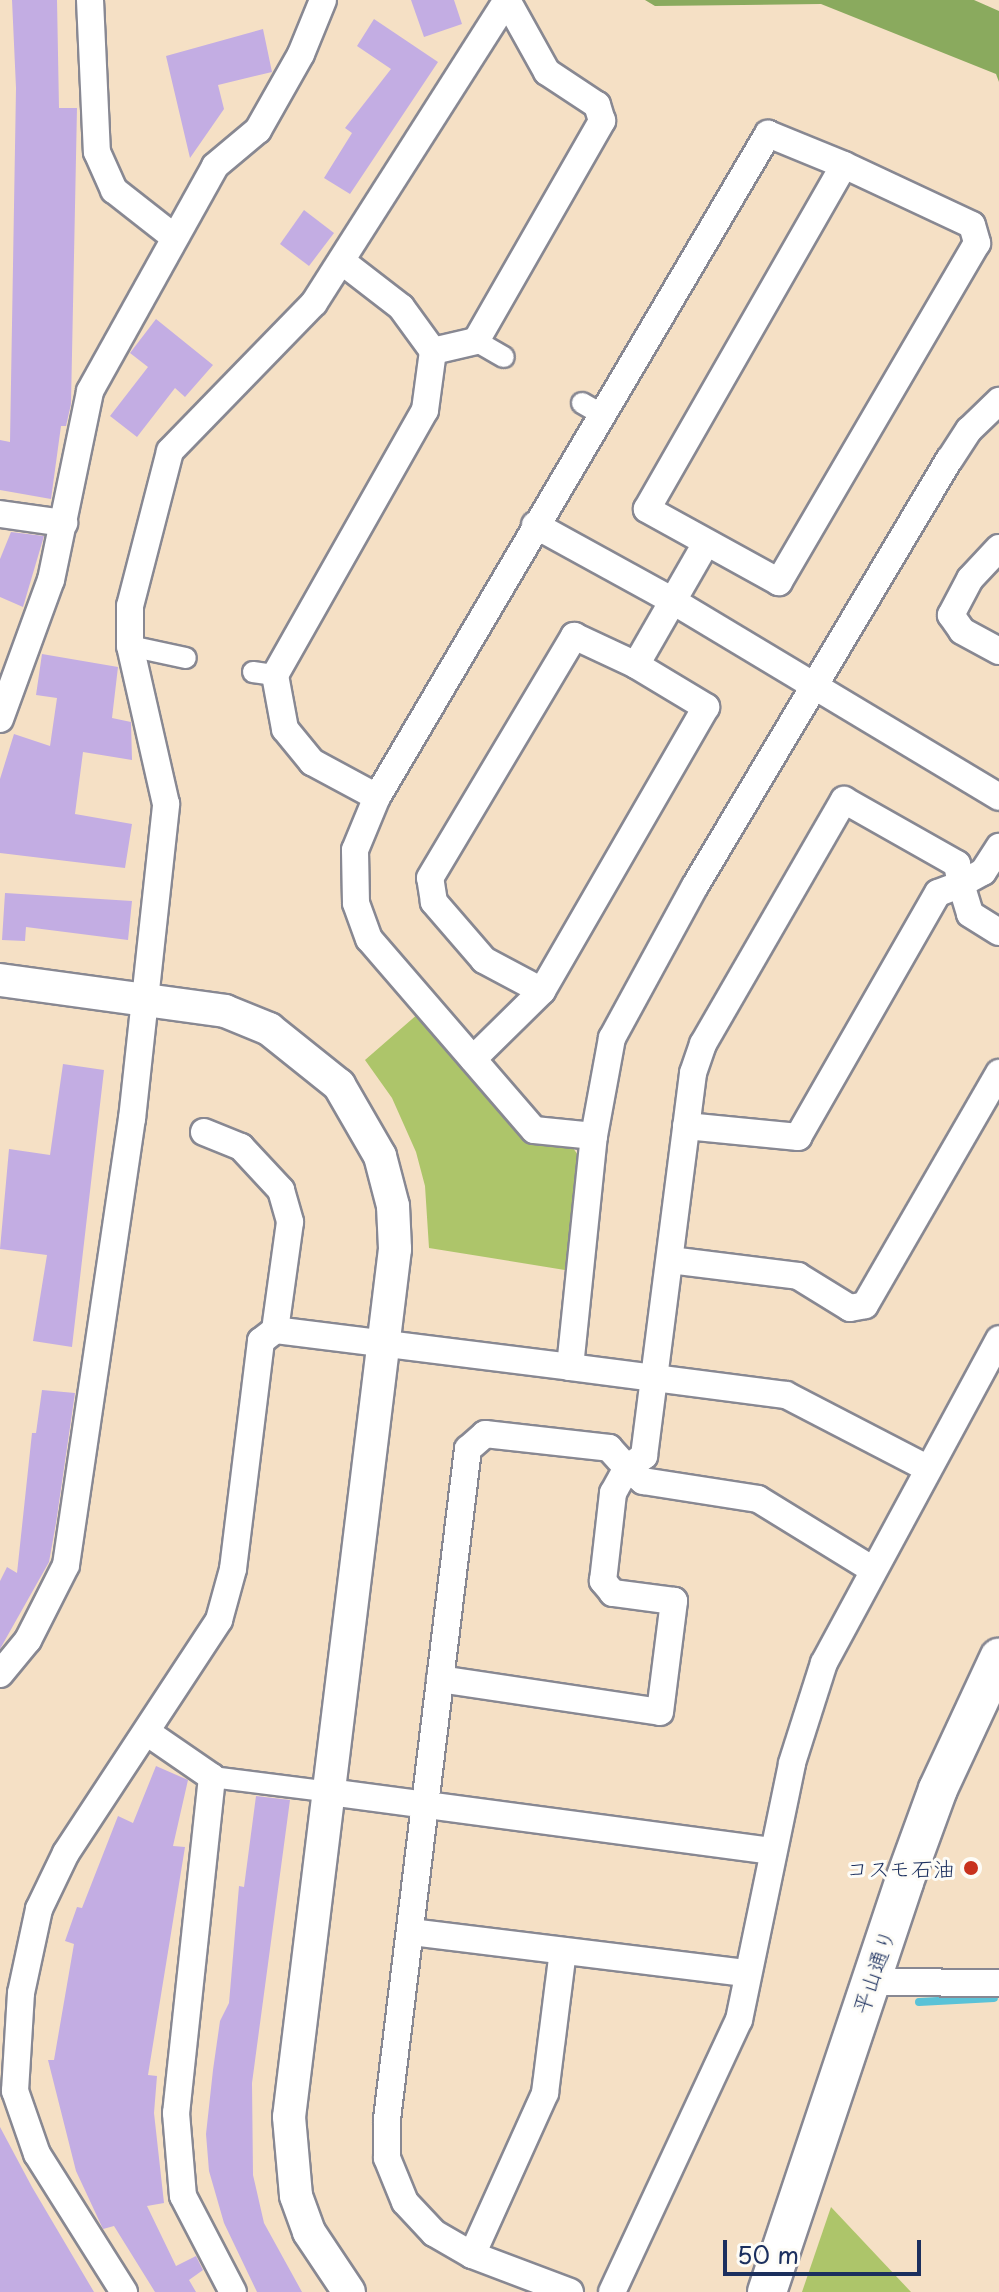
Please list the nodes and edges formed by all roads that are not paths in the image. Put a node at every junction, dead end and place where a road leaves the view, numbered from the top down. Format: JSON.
{"nodes":[{"id":1,"x":90,"y":0,"type":"edge"},
{"id":2,"x":323,"y":0,"type":"edge"},
{"id":3,"x":844,"y":165,"type":"junction"},
{"id":4,"x":174,"y":237,"type":"junction"},
{"id":5,"x":344,"y":263,"type":"junction"},
{"id":6,"x":476,"y":341,"type":"junction"},
{"id":7,"x":433,"y":351,"type":"junction"},
{"id":8,"x":504,"y":357,"type":"dead end"},
{"id":9,"x":999,"y":401,"type":"edge"},
{"id":10,"x":0,"y":514,"type":"edge"},
{"id":11,"x":64,"y":523,"type":"junction"},
{"id":12,"x":535,"y":525,"type":"junction"},
{"id":13,"x":705,"y":545,"type":"junction"},
{"id":14,"x":999,"y":548,"type":"edge"},
{"id":15,"x":673,"y":601,"type":"junction"},
{"id":16,"x":130,"y":646,"type":"junction"},
{"id":17,"x":999,"y":651,"type":"edge"},
{"id":18,"x":186,"y":658,"type":"dead end"},
{"id":19,"x":636,"y":665,"type":"junction"},
{"id":20,"x":813,"y":686,"type":"junction"},
{"id":21,"x":0,"y":719,"type":"edge"},
{"id":22,"x":377,"y":797,"type":"junction"},
{"id":23,"x":999,"y":797,"type":"edge"},
{"id":24,"x":999,"y":847,"type":"edge"},
{"id":25,"x":961,"y":884,"type":"junction"},
{"id":26,"x":999,"y":932,"type":"edge"},
{"id":27,"x":0,"y":980,"type":"edge"},
{"id":28,"x":542,"y":991,"type":"junction"},
{"id":29,"x":144,"y":999,"type":"junction"},
{"id":30,"x":473,"y":1059,"type":"junction"},
{"id":31,"x":999,"y":1073,"type":"edge"},
{"id":32,"x":686,"y":1126,"type":"junction"},
{"id":33,"x":204,"y":1132,"type":"dead end"},
{"id":34,"x":594,"y":1136,"type":"junction"},
{"id":35,"x":670,"y":1260,"type":"junction"},
{"id":36,"x":275,"y":1330,"type":"junction"},
{"id":37,"x":999,"y":1339,"type":"edge"},
{"id":38,"x":386,"y":1341,"type":"junction"},
{"id":39,"x":570,"y":1367,"type":"junction"},
{"id":40,"x":654,"y":1377,"type":"junction"},
{"id":41,"x":925,"y":1467,"type":"junction"},
{"id":42,"x":627,"y":1468,"type":"junction"},
{"id":43,"x":872,"y":1569,"type":"junction"},
{"id":44,"x":999,"y":1658,"type":"edge"},
{"id":45,"x":0,"y":1674,"type":"edge"},
{"id":46,"x":440,"y":1679,"type":"junction"},
{"id":47,"x":148,"y":1733,"type":"junction"},
{"id":48,"x":212,"y":1777,"type":"junction"},
{"id":49,"x":330,"y":1792,"type":"junction"},
{"id":50,"x":425,"y":1809,"type":"junction"},
{"id":51,"x":773,"y":1851,"type":"junction"},
{"id":52,"x":411,"y":1932,"type":"junction"},
{"id":53,"x":563,"y":1951,"type":"junction"},
{"id":54,"x":747,"y":1973,"type":"junction"},
{"id":55,"x":868,"y":1982,"type":"junction"},
{"id":56,"x":999,"y":1983,"type":"edge"},
{"id":57,"x":10,"y":1991,"type":"edge"},
{"id":58,"x":472,"y":2255,"type":"junction"},
{"id":59,"x":124,"y":2292,"type":"edge"},
{"id":60,"x":233,"y":2292,"type":"edge"},
{"id":61,"x":349,"y":2292,"type":"edge"},
{"id":62,"x":570,"y":2292,"type":"edge"},
{"id":63,"x":612,"y":2292,"type":"edge"},
{"id":64,"x":767,"y":2292,"type":"edge"}],
"edges":[{"from":1,"to":4,"type":"street"},
{"from":2,"to":4,"type":"street"},
{"from":3,"to":12,"type":"street"},
{"from":3,"to":13,"type":"street"},
{"from":3,"to":13,"type":"street"},
{"from":4,"to":11,"type":"street"},
{"from":5,"to":6,"type":"street"},
{"from":5,"to":7,"type":"street"},
{"from":5,"to":16,"type":"street"},
{"from":6,"to":7,"type":"street"},
{"from":6,"to":8,"type":"street"},
{"from":7,"to":22,"type":"street"},
{"from":9,"to":20,"type":"street"},
{"from":10,"to":11,"type":"street"},
{"from":11,"to":21,"type":"street"},
{"from":12,"to":15,"type":"street"},
{"from":12,"to":22,"type":"street"},
{"from":13,"to":15,"type":"street"},
{"from":14,"to":17,"type":"street"},
{"from":15,"to":19,"type":"street"},
{"from":15,"to":20,"type":"street"},
{"from":16,"to":18,"type":"street"},
{"from":16,"to":29,"type":"street"},
{"from":19,"to":28,"type":"street"},
{"from":19,"to":28,"type":"street"},
{"from":20,"to":23,"type":"street"},
{"from":20,"to":34,"type":"street"},
{"from":22,"to":30,"type":"street"},
{"from":24,"to":25,"type":"street"},
{"from":25,"to":26,"type":"street"},
{"from":25,"to":32,"type":"street"},
{"from":25,"to":32,"type":"street"},
{"from":27,"to":29,"type":"street"},
{"from":28,"to":30,"type":"street"},
{"from":29,"to":38,"type":"street"},
{"from":29,"to":45,"type":"street"},
{"from":30,"to":34,"type":"street"},
{"from":31,"to":35,"type":"street"},
{"from":32,"to":35,"type":"street"},
{"from":33,"to":36,"type":"street"},
{"from":34,"to":39,"type":"street"},
{"from":35,"to":40,"type":"street"},
{"from":36,"to":38,"type":"street"},
{"from":36,"to":47,"type":"street"},
{"from":37,"to":41,"type":"street"},
{"from":38,"to":39,"type":"street"},
{"from":38,"to":49,"type":"street"},
{"from":39,"to":40,"type":"street"},
{"from":40,"to":41,"type":"street"},
{"from":40,"to":42,"type":"street"},
{"from":41,"to":43,"type":"street"},
{"from":42,"to":43,"type":"street"},
{"from":42,"to":46,"type":"street"},
{"from":42,"to":46,"type":"street"},
{"from":43,"to":51,"type":"street"},
{"from":44,"to":55,"type":"main road","name":"平山通り"},
{"from":46,"to":50,"type":"street"},
{"from":47,"to":48,"type":"street"},
{"from":47,"to":57,"type":"street"},
{"from":48,"to":49,"type":"street"},
{"from":48,"to":60,"type":"street"},
{"from":49,"to":50,"type":"street"},
{"from":49,"to":61,"type":"street"},
{"from":50,"to":51,"type":"street"},
{"from":50,"to":52,"type":"street"},
{"from":51,"to":54,"type":"street"},
{"from":52,"to":53,"type":"street"},
{"from":52,"to":58,"type":"street"},
{"from":53,"to":54,"type":"street"},
{"from":53,"to":58,"type":"street"},
{"from":54,"to":63,"type":"street"},
{"from":55,"to":56,"type":"street"},
{"from":55,"to":64,"type":"main road","name":"平山通り"},
{"from":57,"to":59,"type":"street"},
{"from":58,"to":62,"type":"street"}]}
